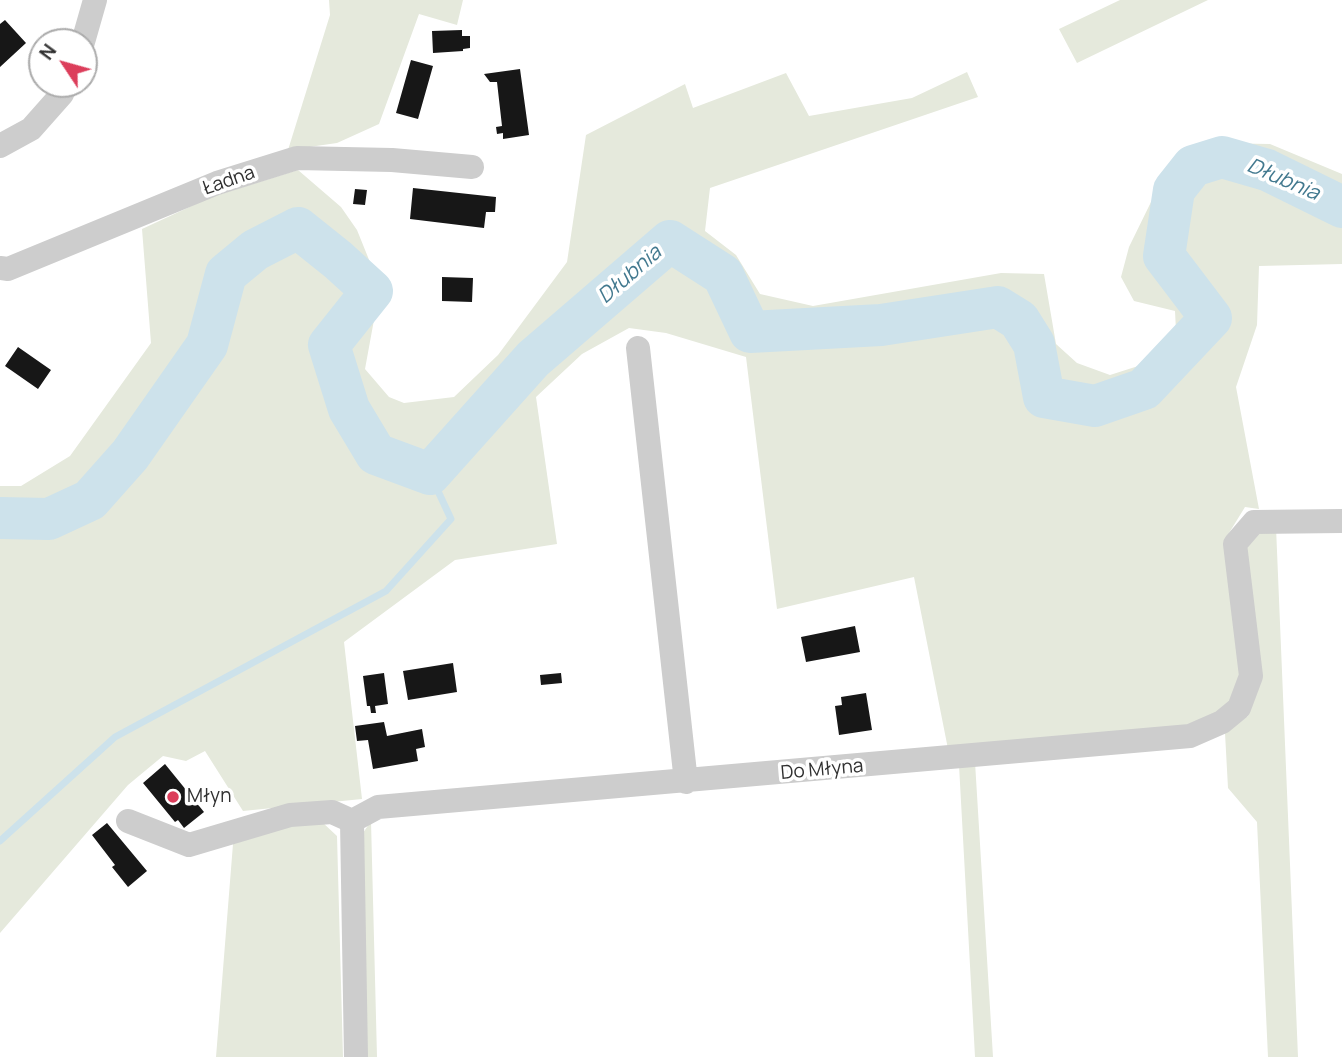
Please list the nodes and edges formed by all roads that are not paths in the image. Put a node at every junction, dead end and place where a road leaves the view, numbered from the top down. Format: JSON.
{"nodes":[{"id":1,"x":95,"y":0,"type":"edge"},
{"id":2,"x":87,"y":28,"type":"edge"},
{"id":3,"x":58,"y":98,"type":"edge"},
{"id":4,"x":0,"y":146,"type":"edge"},
{"id":5,"x":472,"y":167,"type":"dead end"},
{"id":6,"x":0,"y":268,"type":"edge"},
{"id":7,"x":638,"y":348,"type":"dead end"},
{"id":8,"x":1342,"y":521,"type":"edge"},
{"id":9,"x":686,"y":782,"type":"junction"},
{"id":10,"x":128,"y":821,"type":"dead end"},
{"id":11,"x":352,"y":821,"type":"junction"},
{"id":12,"x":356,"y":1057,"type":"edge"}],
"edges":[{"from":1,"to":2,"type":"street"},
{"from":3,"to":4,"type":"street"},
{"from":5,"to":6,"type":"street","name":"Ładna"},
{"from":7,"to":9,"type":"street"},
{"from":8,"to":9,"type":"street","name":"Do Młyna"},
{"from":9,"to":11,"type":"street","name":"Do Młyna"},
{"from":10,"to":11,"type":"street"},
{"from":11,"to":12,"type":"street"}]}
